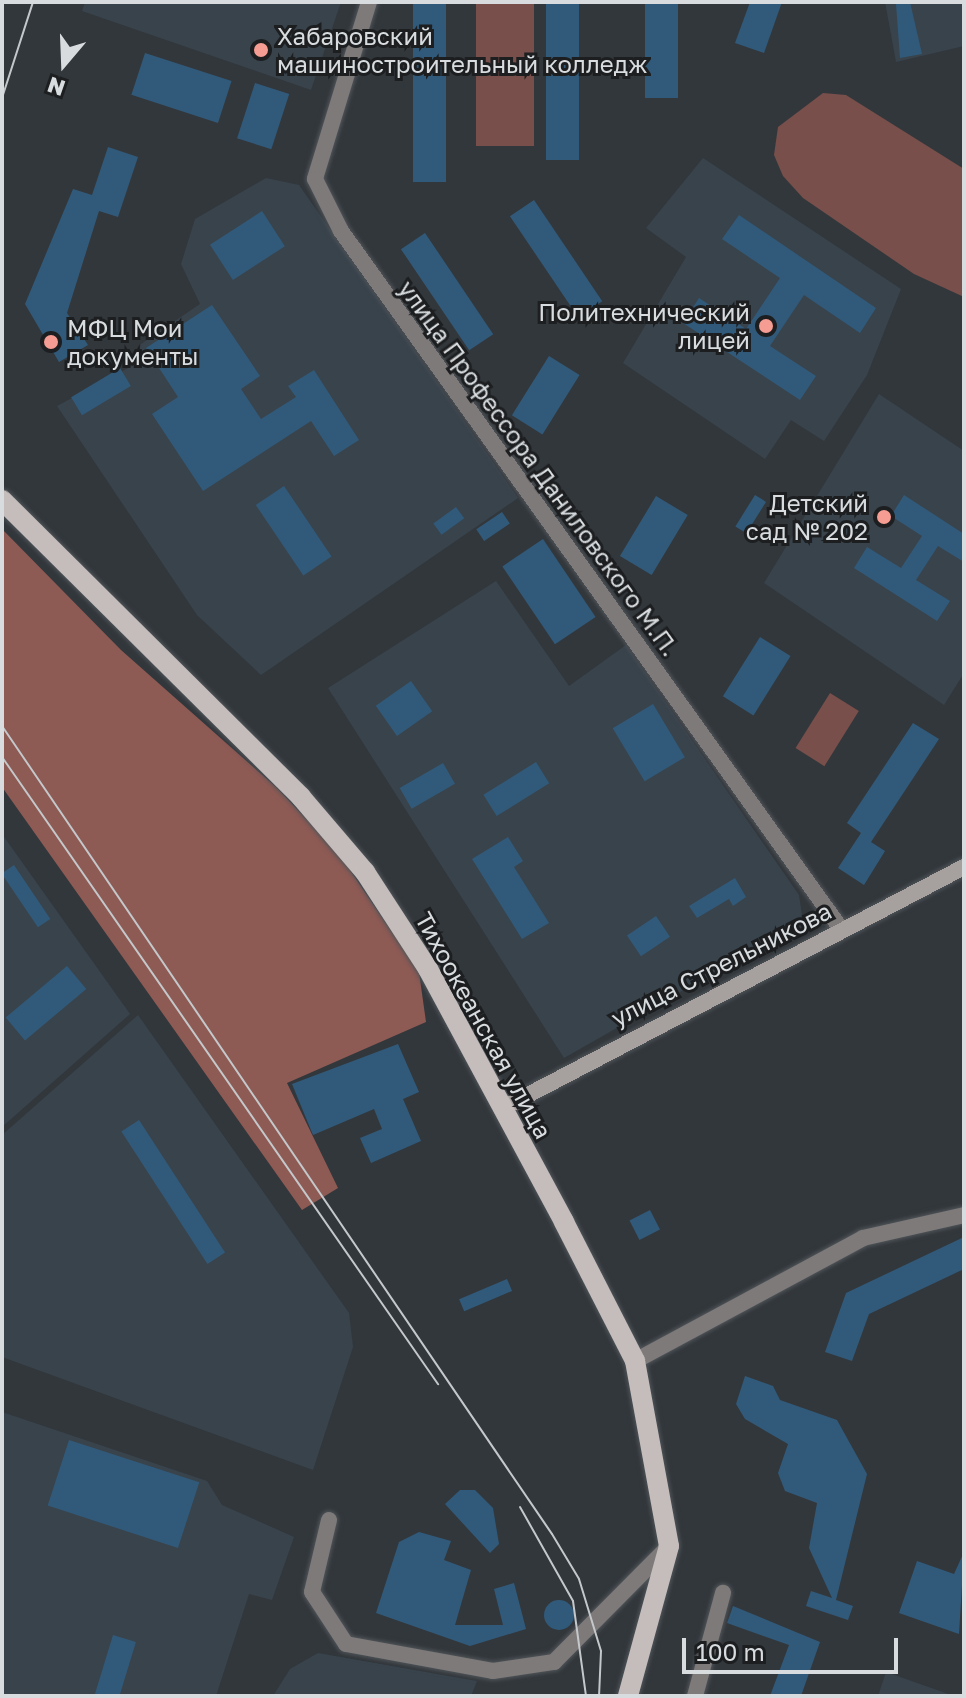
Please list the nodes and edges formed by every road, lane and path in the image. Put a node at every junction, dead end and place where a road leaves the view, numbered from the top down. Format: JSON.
{"nodes":[{"id":1,"x":369,"y":2,"type":"edge"},
{"id":2,"x":2,"y":500,"type":"edge"},
{"id":3,"x":964,"y":867,"type":"edge"},
{"id":4,"x":841,"y":929,"type":"junction"},
{"id":5,"x":503,"y":1108,"type":"junction"},
{"id":6,"x":964,"y":1215,"type":"edge"},
{"id":7,"x":635,"y":1361,"type":"junction"},
{"id":8,"x":329,"y":1520,"type":"dead end"},
{"id":9,"x":669,"y":1546,"type":"junction"},
{"id":10,"x":723,"y":1593,"type":"dead end"},
{"id":11,"x":628,"y":1696,"type":"edge"},
{"id":12,"x":695,"y":1696,"type":"edge"}],
"edges":[{"from":1,"to":4,"type":"street","name":"улица Профессора Даниловского М.П."},
{"from":2,"to":5,"type":"main road","name":"Тихоокеанская улица"},
{"from":3,"to":4,"type":"street","name":"улица Стрельникова"},
{"from":4,"to":5,"type":"street","name":"улица Стрельникова"},
{"from":5,"to":7,"type":"main road","name":"Тихоокеанская улица"},
{"from":6,"to":7,"type":"street"},
{"from":7,"to":9,"type":"main road","name":"Тихоокеанская улица"},
{"from":8,"to":9,"type":"street"},
{"from":9,"to":11,"type":"main road","name":"Тихоокеанская улица"},
{"from":10,"to":12,"type":"street"}]}
